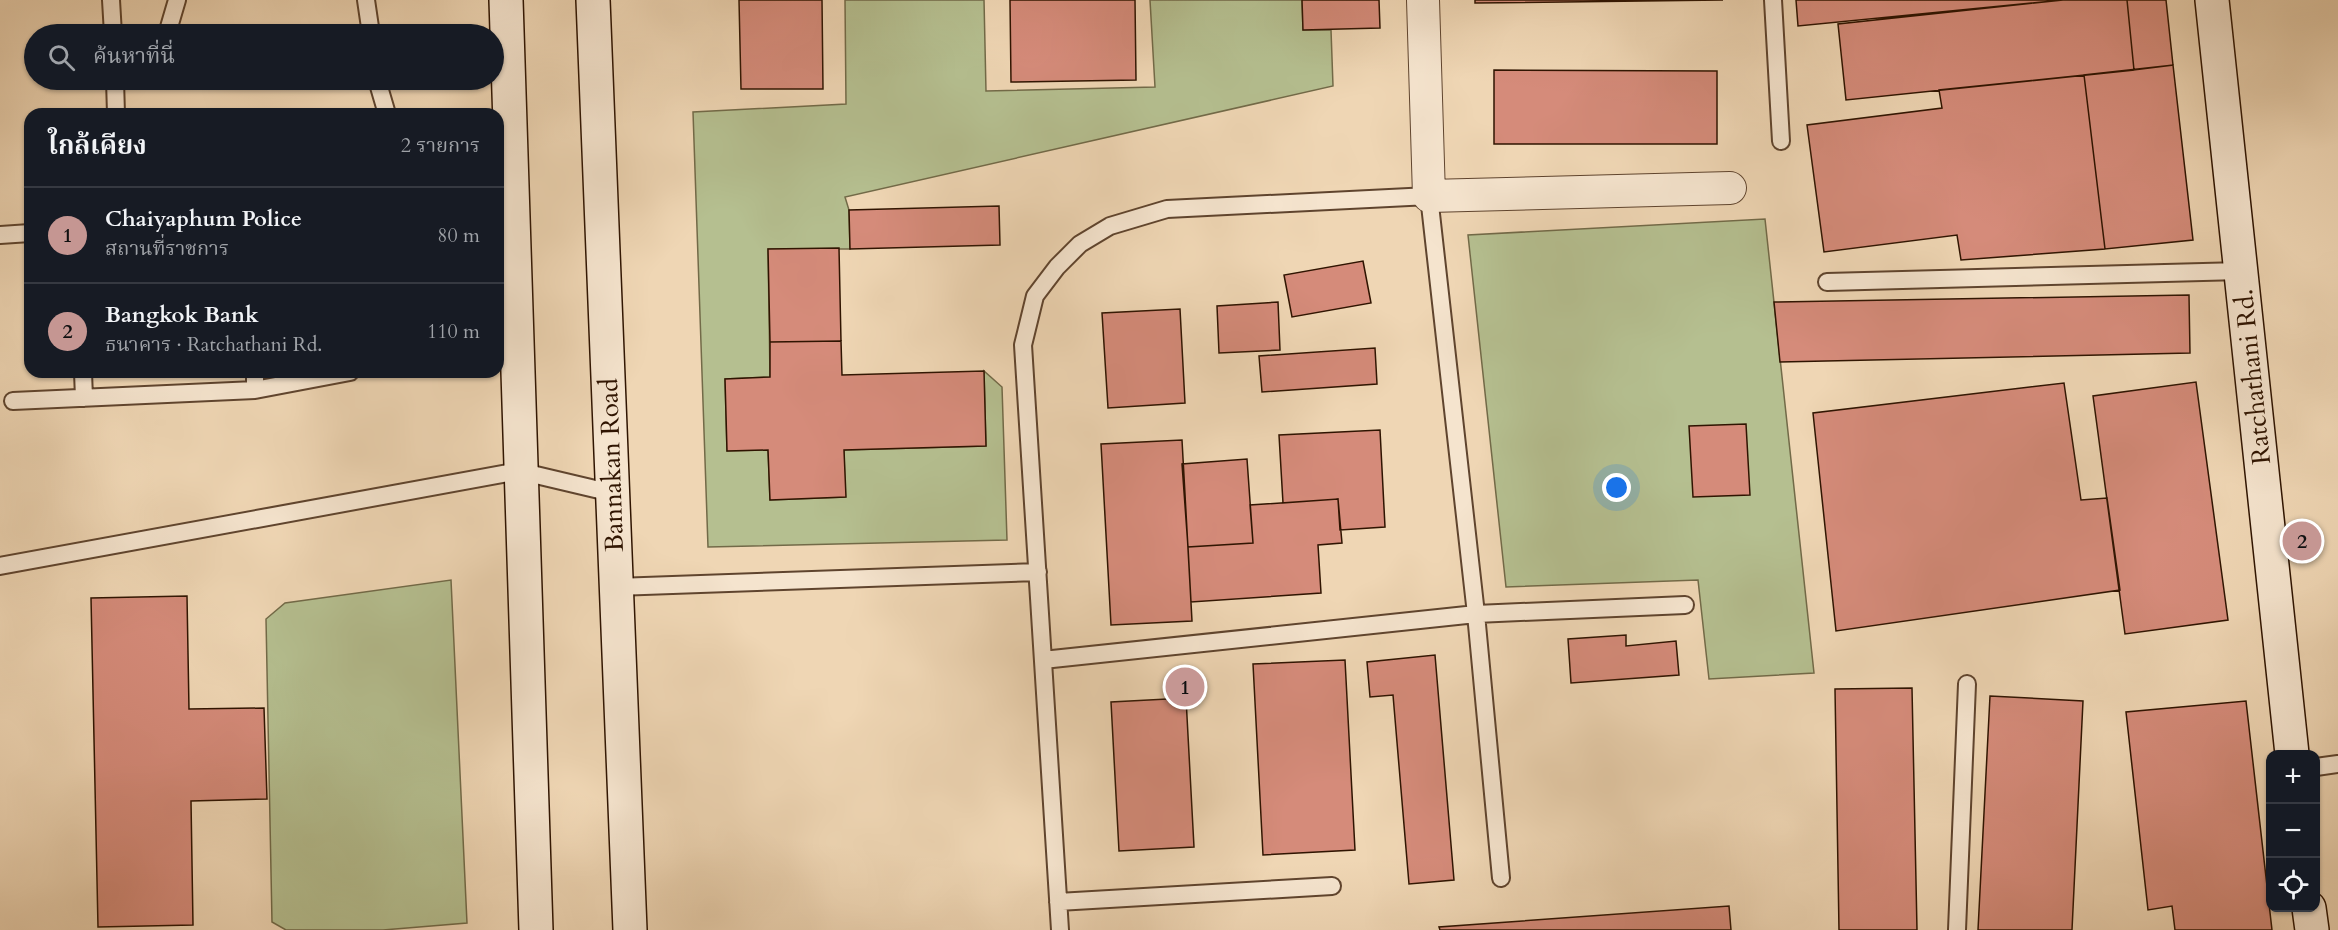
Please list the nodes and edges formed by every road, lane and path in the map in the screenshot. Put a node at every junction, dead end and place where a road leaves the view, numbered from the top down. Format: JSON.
{"nodes":[{"id":1,"x":111,"y":0,"type":"edge"},
{"id":2,"x":177,"y":0,"type":"edge"},
{"id":3,"x":366,"y":0,"type":"edge"},
{"id":4,"x":506,"y":0,"type":"edge"},
{"id":5,"x":593,"y":0,"type":"edge"},
{"id":6,"x":1423,"y":0,"type":"edge"},
{"id":7,"x":1773,"y":0,"type":"edge"},
{"id":8,"x":2212,"y":0,"type":"edge"},
{"id":9,"x":112,"y":24,"type":"edge"},
{"id":10,"x":170,"y":24,"type":"edge"},
{"id":11,"x":370,"y":24,"type":"edge"},
{"id":12,"x":115,"y":90,"type":"edge"},
{"id":13,"x":380,"y":90,"type":"edge"},
{"id":14,"x":116,"y":108,"type":"edge"},
{"id":15,"x":385,"y":108,"type":"edge"},
{"id":16,"x":1782,"y":141,"type":"dead end"},
{"id":17,"x":505,"y":164,"type":"edge"},
{"id":18,"x":1730,"y":188,"type":"dead end"},
{"id":19,"x":1429,"y":196,"type":"junction"},
{"id":20,"x":24,"y":233,"type":"edge"},
{"id":21,"x":0,"y":235,"type":"edge"},
{"id":22,"x":2241,"y":271,"type":"junction"},
{"id":23,"x":1827,"y":282,"type":"dead end"},
{"id":24,"x":507,"y":342,"type":"edge"},
{"id":25,"x":83,"y":378,"type":"edge"},
{"id":26,"x":255,"y":378,"type":"edge"},
{"id":27,"x":318,"y":378,"type":"edge"},
{"id":28,"x":255,"y":390,"type":"junction"},
{"id":29,"x":84,"y":398,"type":"junction"},
{"id":30,"x":13,"y":401,"type":"dead end"},
{"id":31,"x":519,"y":471,"type":"junction"},
{"id":32,"x":612,"y":493,"type":"junction"},
{"id":33,"x":0,"y":566,"type":"edge"},
{"id":34,"x":1038,"y":572,"type":"junction"},
{"id":35,"x":616,"y":587,"type":"junction"},
{"id":36,"x":1685,"y":605,"type":"dead end"},
{"id":37,"x":1476,"y":614,"type":"junction"},
{"id":38,"x":1043,"y":660,"type":"junction"},
{"id":39,"x":1967,"y":684,"type":"dead end"},
{"id":40,"x":2292,"y":750,"type":"edge"},
{"id":41,"x":2338,"y":764,"type":"edge"},
{"id":42,"x":2320,"y":766,"type":"edge"},
{"id":43,"x":1501,"y":878,"type":"dead end"},
{"id":44,"x":1332,"y":886,"type":"dead end"},
{"id":45,"x":1058,"y":902,"type":"junction"},
{"id":46,"x":2310,"y":912,"type":"edge"},
{"id":47,"x":536,"y":930,"type":"edge"},
{"id":48,"x":630,"y":930,"type":"edge"},
{"id":49,"x":1060,"y":930,"type":"edge"},
{"id":50,"x":1957,"y":930,"type":"edge"},
{"id":51,"x":2312,"y":930,"type":"edge"}],
"edges":[{"from":1,"to":9,"type":"lane"},
{"from":2,"to":10,"type":"lane"},
{"from":3,"to":11,"type":"lane"},
{"from":4,"to":17,"type":"main road"},
{"from":5,"to":32,"type":"main road","name":"Bannakan Road"},
{"from":6,"to":19,"type":"street"},
{"from":7,"to":16,"type":"lane"},
{"from":8,"to":22,"type":"main road","name":"Ratchathani Rd."},
{"from":12,"to":14,"type":"lane"},
{"from":13,"to":15,"type":"lane"},
{"from":17,"to":24,"type":"main road"},
{"from":18,"to":19,"type":"street"},
{"from":19,"to":34,"type":"lane"},
{"from":19,"to":37,"type":"lane"},
{"from":20,"to":21,"type":"lane"},
{"from":22,"to":23,"type":"lane"},
{"from":22,"to":40,"type":"main road","name":"Ratchathani Rd."},
{"from":24,"to":31,"type":"main road"},
{"from":25,"to":29,"type":"lane"},
{"from":26,"to":28,"type":"lane"},
{"from":27,"to":28,"type":"lane"},
{"from":28,"to":29,"type":"lane"},
{"from":29,"to":30,"type":"lane"},
{"from":31,"to":32,"type":"lane"},
{"from":31,"to":33,"type":"lane"},
{"from":31,"to":47,"type":"main road"},
{"from":32,"to":35,"type":"main road","name":"Bannakan Road"},
{"from":34,"to":35,"type":"lane"},
{"from":34,"to":38,"type":"lane"},
{"from":35,"to":48,"type":"main road","name":"Bannakan Road"},
{"from":36,"to":37,"type":"lane"},
{"from":37,"to":38,"type":"lane"},
{"from":37,"to":43,"type":"lane"},
{"from":38,"to":45,"type":"lane"},
{"from":39,"to":50,"type":"lane"},
{"from":41,"to":42,"type":"lane"},
{"from":44,"to":45,"type":"lane"},
{"from":45,"to":49,"type":"lane"},
{"from":46,"to":51,"type":"main road"}]}
